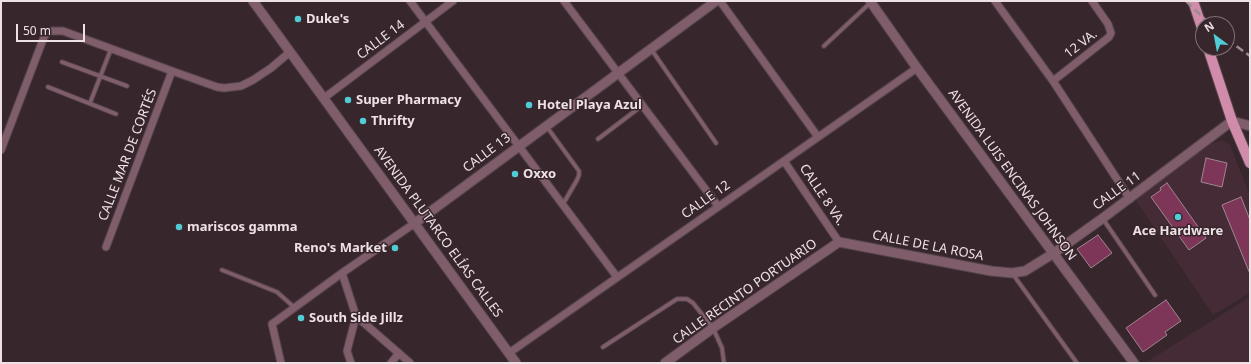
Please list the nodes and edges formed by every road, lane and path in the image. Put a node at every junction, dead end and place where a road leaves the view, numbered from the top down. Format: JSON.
{"nodes":[{"id":1,"x":253,"y":1,"type":"edge"},
{"id":2,"x":410,"y":1,"type":"edge"},
{"id":3,"x":453,"y":1,"type":"edge"},
{"id":4,"x":564,"y":1,"type":"edge"},
{"id":5,"x":716,"y":1,"type":"edge"},
{"id":6,"x":720,"y":1,"type":"edge"},
{"id":7,"x":995,"y":1,"type":"edge"},
{"id":8,"x":1092,"y":1,"type":"edge"},
{"id":9,"x":1193,"y":1,"type":"edge"},
{"id":10,"x":870,"y":2,"type":"edge"},
{"id":11,"x":1198,"y":16,"type":"edge"},
{"id":12,"x":425,"y":21,"type":"junction"},
{"id":13,"x":824,"y":46,"type":"dead end"},
{"id":14,"x":111,"y":48,"type":"junction"},
{"id":15,"x":651,"y":48,"type":"junction"},
{"id":16,"x":290,"y":52,"type":"junction"},
{"id":17,"x":1211,"y":56,"type":"edge"},
{"id":18,"x":62,"y":62,"type":"dead end"},
{"id":19,"x":917,"y":68,"type":"junction"},
{"id":20,"x":172,"y":71,"type":"junction"},
{"id":21,"x":618,"y":72,"type":"junction"},
{"id":22,"x":100,"y":77,"type":"junction"},
{"id":23,"x":1053,"y":81,"type":"junction"},
{"id":24,"x":127,"y":86,"type":"dead end"},
{"id":25,"x":48,"y":87,"type":"dead end"},
{"id":26,"x":324,"y":98,"type":"junction"},
{"id":27,"x":90,"y":103,"type":"junction"},
{"id":28,"x":643,"y":105,"type":"junction"},
{"id":29,"x":116,"y":114,"type":"dead end"},
{"id":30,"x":1232,"y":121,"type":"junction"},
{"id":31,"x":546,"y":126,"type":"junction"},
{"id":32,"x":1250,"y":126,"type":"edge"},
{"id":33,"x":818,"y":137,"type":"junction"},
{"id":34,"x":598,"y":139,"type":"dead end"},
{"id":35,"x":716,"y":143,"type":"dead end"},
{"id":36,"x":518,"y":146,"type":"junction"},
{"id":37,"x":1,"y":150,"type":"edge"},
{"id":38,"x":784,"y":161,"type":"junction"},
{"id":39,"x":1250,"y":164,"type":"edge"},
{"id":40,"x":1130,"y":199,"type":"junction"},
{"id":41,"x":563,"y":205,"type":"junction"},
{"id":42,"x":718,"y":206,"type":"junction"},
{"id":43,"x":1103,"y":218,"type":"junction"},
{"id":44,"x":415,"y":223,"type":"junction"},
{"id":45,"x":839,"y":242,"type":"junction"},
{"id":46,"x":106,"y":247,"type":"dead end"},
{"id":47,"x":1054,"y":253,"type":"junction"},
{"id":48,"x":222,"y":270,"type":"dead end"},
{"id":49,"x":342,"y":273,"type":"junction"},
{"id":50,"x":1012,"y":273,"type":"junction"},
{"id":51,"x":617,"y":277,"type":"junction"},
{"id":52,"x":1155,"y":295,"type":"dead end"},
{"id":53,"x":295,"y":308,"type":"junction"},
{"id":54,"x":356,"y":316,"type":"junction"},
{"id":55,"x":713,"y":328,"type":"junction"},
{"id":56,"x":603,"y":347,"type":"dead end"},
{"id":57,"x":399,"y":353,"type":"junction"},
{"id":58,"x":509,"y":353,"type":"junction"},
{"id":59,"x":281,"y":363,"type":"edge"},
{"id":60,"x":350,"y":363,"type":"edge"},
{"id":61,"x":392,"y":363,"type":"edge"},
{"id":62,"x":410,"y":363,"type":"edge"},
{"id":63,"x":516,"y":363,"type":"edge"},
{"id":64,"x":665,"y":363,"type":"edge"},
{"id":65,"x":724,"y":363,"type":"edge"},
{"id":66,"x":1077,"y":363,"type":"edge"},
{"id":67,"x":1134,"y":363,"type":"edge"}],
"edges":[{"from":1,"to":16,"type":"street","name":"AVENIDA PLUTARCO ELÍAS CALLES"},
{"from":2,"to":12,"type":"street"},
{"from":3,"to":12,"type":"street","name":"CALLE 14"},
{"from":4,"to":21,"type":"street"},
{"from":5,"to":15,"type":"street","name":"CALLE 13"},
{"from":6,"to":33,"type":"street"},
{"from":7,"to":23,"type":"street"},
{"from":8,"to":23,"type":"street","name":"12 VA."},
{"from":9,"to":11,"type":"main road"},
{"from":10,"to":13,"type":"lane"},
{"from":10,"to":19,"type":"street","name":"AVENIDA LUIS ENCINAS JOHNSON"},
{"from":12,"to":26,"type":"street","name":"CALLE 14"},
{"from":12,"to":36,"type":"street"},
{"from":14,"to":20,"type":"street"},
{"from":14,"to":22,"type":"lane"},
{"from":14,"to":37,"type":"street"},
{"from":15,"to":21,"type":"street","name":"CALLE 13"},
{"from":15,"to":35,"type":"lane"},
{"from":16,"to":20,"type":"street"},
{"from":16,"to":26,"type":"street","name":"AVENIDA PLUTARCO ELÍAS CALLES"},
{"from":17,"to":30,"type":"main road"},
{"from":18,"to":22,"type":"lane"},
{"from":19,"to":33,"type":"street","name":"CALLE 12"},
{"from":19,"to":47,"type":"street","name":"AVENIDA LUIS ENCINAS JOHNSON"},
{"from":20,"to":46,"type":"street","name":"CALLE MAR DE CORTÉS"},
{"from":21,"to":28,"type":"street"},
{"from":21,"to":31,"type":"street","name":"CALLE 13"},
{"from":22,"to":24,"type":"lane"},
{"from":22,"to":27,"type":"lane"},
{"from":23,"to":40,"type":"street"},
{"from":25,"to":27,"type":"lane"},
{"from":26,"to":44,"type":"street","name":"AVENIDA PLUTARCO ELÍAS CALLES"},
{"from":27,"to":29,"type":"lane"},
{"from":28,"to":34,"type":"lane"},
{"from":28,"to":42,"type":"street"},
{"from":30,"to":32,"type":"street"},
{"from":30,"to":39,"type":"main road"},
{"from":30,"to":40,"type":"street","name":"CALLE 11"},
{"from":31,"to":36,"type":"street","name":"CALLE 13"},
{"from":31,"to":41,"type":"lane"},
{"from":33,"to":38,"type":"street","name":"CALLE 12"},
{"from":36,"to":41,"type":"street"},
{"from":36,"to":44,"type":"street","name":"CALLE 13"},
{"from":38,"to":42,"type":"street","name":"CALLE 12"},
{"from":38,"to":45,"type":"street","name":"CALLE 8 VA."},
{"from":40,"to":43,"type":"street","name":"CALLE 11"},
{"from":41,"to":51,"type":"street"},
{"from":42,"to":51,"type":"street","name":"CALLE 12"},
{"from":43,"to":47,"type":"street","name":"CALLE 11"},
{"from":43,"to":52,"type":"lane"},
{"from":44,"to":49,"type":"street","name":"CALLE 13"},
{"from":44,"to":58,"type":"street","name":"AVENIDA PLUTARCO ELÍAS CALLES"},
{"from":45,"to":50,"type":"street","name":"CALLE DE LA ROSA"},
{"from":45,"to":55,"type":"street","name":"CALLE RECINTO PORTUARIO"},
{"from":47,"to":50,"type":"street","name":"CALLE 11"},
{"from":47,"to":67,"type":"street","name":"AVENIDA LUIS ENCINAS JOHNSON"},
{"from":48,"to":53,"type":"lane"},
{"from":49,"to":53,"type":"street","name":"CALLE 13"},
{"from":49,"to":54,"type":"street"},
{"from":50,"to":66,"type":"lane"},
{"from":51,"to":58,"type":"street","name":"CALLE 12"},
{"from":53,"to":59,"type":"street","name":"CALLE 13"},
{"from":54,"to":57,"type":"street"},
{"from":54,"to":60,"type":"street"},
{"from":55,"to":56,"type":"lane"},
{"from":55,"to":64,"type":"street","name":"CALLE RECINTO PORTUARIO"},
{"from":55,"to":65,"type":"lane"},
{"from":57,"to":61,"type":"street"},
{"from":57,"to":62,"type":"street"},
{"from":58,"to":63,"type":"street","name":"AVENIDA PLUTARCO ELÍAS CALLES"}]}
